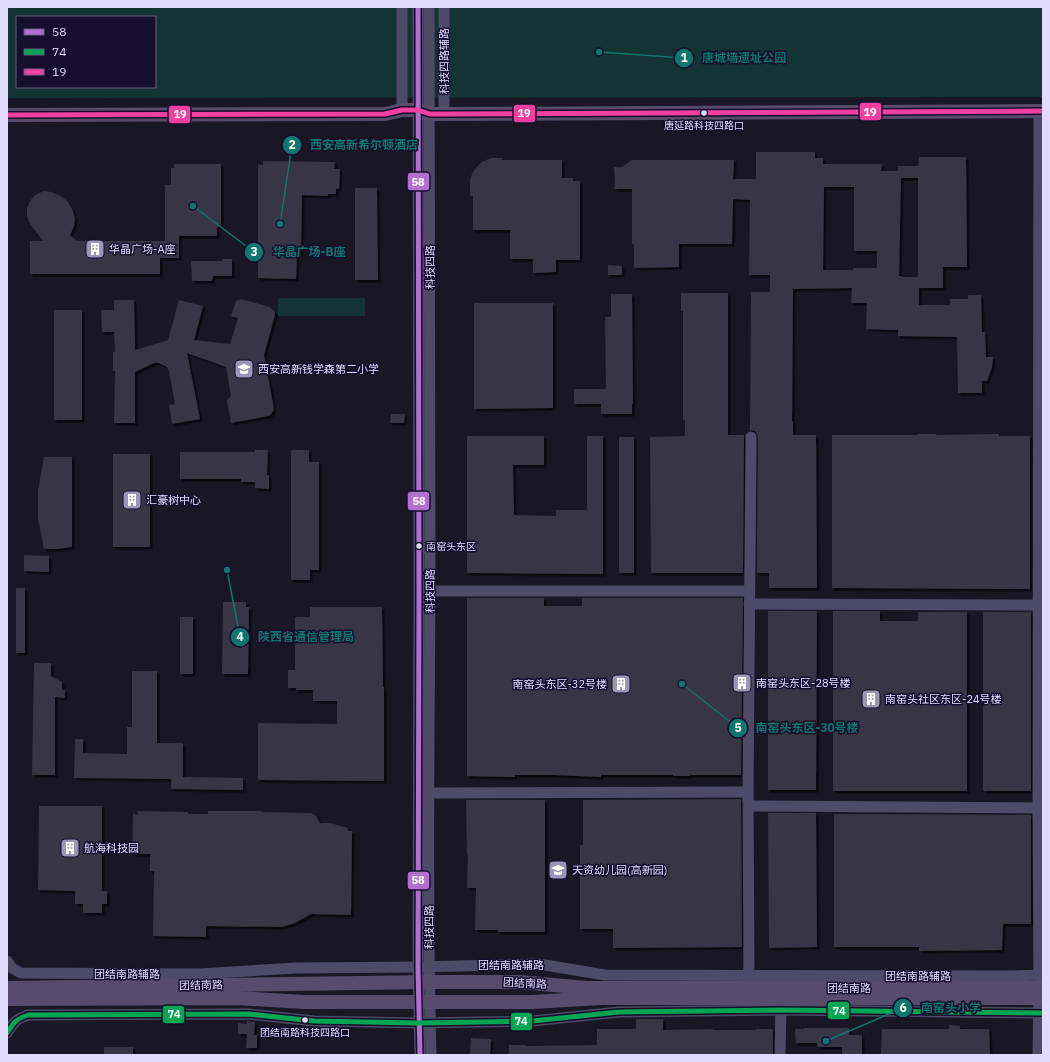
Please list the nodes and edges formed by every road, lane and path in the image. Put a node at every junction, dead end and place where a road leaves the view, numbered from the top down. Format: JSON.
{"nodes":[{"id":1,"x":402,"y":7,"type":"edge"},
{"id":2,"x":418,"y":7,"type":"edge"},
{"id":3,"x":429,"y":7,"type":"edge"},
{"id":4,"x":444,"y":7,"type":"edge"},
{"id":5,"x":402,"y":110,"type":"junction"},
{"id":6,"x":1041,"y":111,"type":"edge"},
{"id":7,"x":424,"y":112,"type":"junction"},
{"id":8,"x":444,"y":114,"type":"junction"},
{"id":9,"x":7,"y":115,"type":"edge"},
{"id":10,"x":751,"y":437,"type":"dead end"},
{"id":11,"x":430,"y":591,"type":"junction"},
{"id":12,"x":749,"y":591,"type":"junction"},
{"id":13,"x":749,"y":604,"type":"junction"},
{"id":14,"x":1038,"y":604,"type":"junction"},
{"id":15,"x":748,"y":792,"type":"junction"},
{"id":16,"x":428,"y":793,"type":"junction"},
{"id":17,"x":749,"y":806,"type":"junction"},
{"id":18,"x":1038,"y":808,"type":"junction"},
{"id":19,"x":7,"y":961,"type":"edge"},
{"id":20,"x":429,"y":966,"type":"junction"},
{"id":21,"x":418,"y":967,"type":"junction"},
{"id":22,"x":749,"y":981,"type":"junction"},
{"id":23,"x":424,"y":982,"type":"junction"},
{"id":24,"x":1041,"y":987,"type":"edge"},
{"id":25,"x":7,"y":988,"type":"edge"},
{"id":26,"x":7,"y":999,"type":"edge"},
{"id":27,"x":425,"y":1002,"type":"junction"},
{"id":28,"x":781,"y":1004,"type":"junction"},
{"id":29,"x":1041,"y":1013,"type":"edge"},
{"id":30,"x":419,"y":1022,"type":"junction"},
{"id":31,"x":431,"y":1022,"type":"junction"},
{"id":32,"x":7,"y":1033,"type":"edge"},
{"id":33,"x":420,"y":1055,"type":"edge"},
{"id":34,"x":432,"y":1055,"type":"edge"},
{"id":35,"x":780,"y":1055,"type":"edge"},
{"id":36,"x":1038,"y":1055,"type":"edge"}],
"edges":[{"from":1,"to":5,"type":"street"},
{"from":2,"to":7,"type":"street","name":"科技四路"},
{"from":3,"to":7,"type":"street","name":"科技四路"},
{"from":4,"to":8,"type":"street","name":"科技四路辅路"},
{"from":5,"to":7,"type":"main road"},
{"from":5,"to":9,"type":"main road"},
{"from":6,"to":8,"type":"main road"},
{"from":6,"to":14,"type":"street"},
{"from":7,"to":8,"type":"main road"},
{"from":7,"to":11,"type":"street","name":"科技四路"},
{"from":7,"to":21,"type":"street","name":"科技四路"},
{"from":10,"to":12,"type":"street"},
{"from":11,"to":12,"type":"street"},
{"from":11,"to":16,"type":"street","name":"科技四路"},
{"from":12,"to":13,"type":"street"},
{"from":13,"to":14,"type":"street"},
{"from":13,"to":15,"type":"street"},
{"from":14,"to":18,"type":"street"},
{"from":15,"to":16,"type":"street"},
{"from":15,"to":17,"type":"street"},
{"from":16,"to":20,"type":"street","name":"科技四路"},
{"from":17,"to":18,"type":"street"},
{"from":17,"to":22,"type":"street"},
{"from":18,"to":24,"type":"street"},
{"from":19,"to":21,"type":"street","name":"团结南路辅路"},
{"from":20,"to":21,"type":"street","name":"团结南路辅路"},
{"from":20,"to":22,"type":"street","name":"团结南路辅路"},
{"from":20,"to":23,"type":"street","name":"科技四路"},
{"from":21,"to":23,"type":"street","name":"科技四路"},
{"from":22,"to":23,"type":"main road","name":"团结南路"},
{"from":22,"to":24,"type":"main road","name":"团结南路"},
{"from":23,"to":25,"type":"main road","name":"团结南路"},
{"from":23,"to":27,"type":"street","name":"科技四路"},
{"from":24,"to":28,"type":"main road","name":"团结南路"},
{"from":24,"to":29,"type":"street"},
{"from":26,"to":27,"type":"main road","name":"团结南路"},
{"from":27,"to":28,"type":"main road","name":"团结南路"},
{"from":27,"to":30,"type":"street","name":"科技四路"},
{"from":27,"to":31,"type":"street","name":"科技四路"},
{"from":28,"to":29,"type":"street"},
{"from":28,"to":31,"type":"street"},
{"from":28,"to":35,"type":"street"},
{"from":29,"to":36,"type":"street"},
{"from":30,"to":31,"type":"street"},
{"from":30,"to":32,"type":"street"},
{"from":30,"to":33,"type":"street","name":"科技四路"},
{"from":31,"to":34,"type":"street","name":"科技四路"}]}
